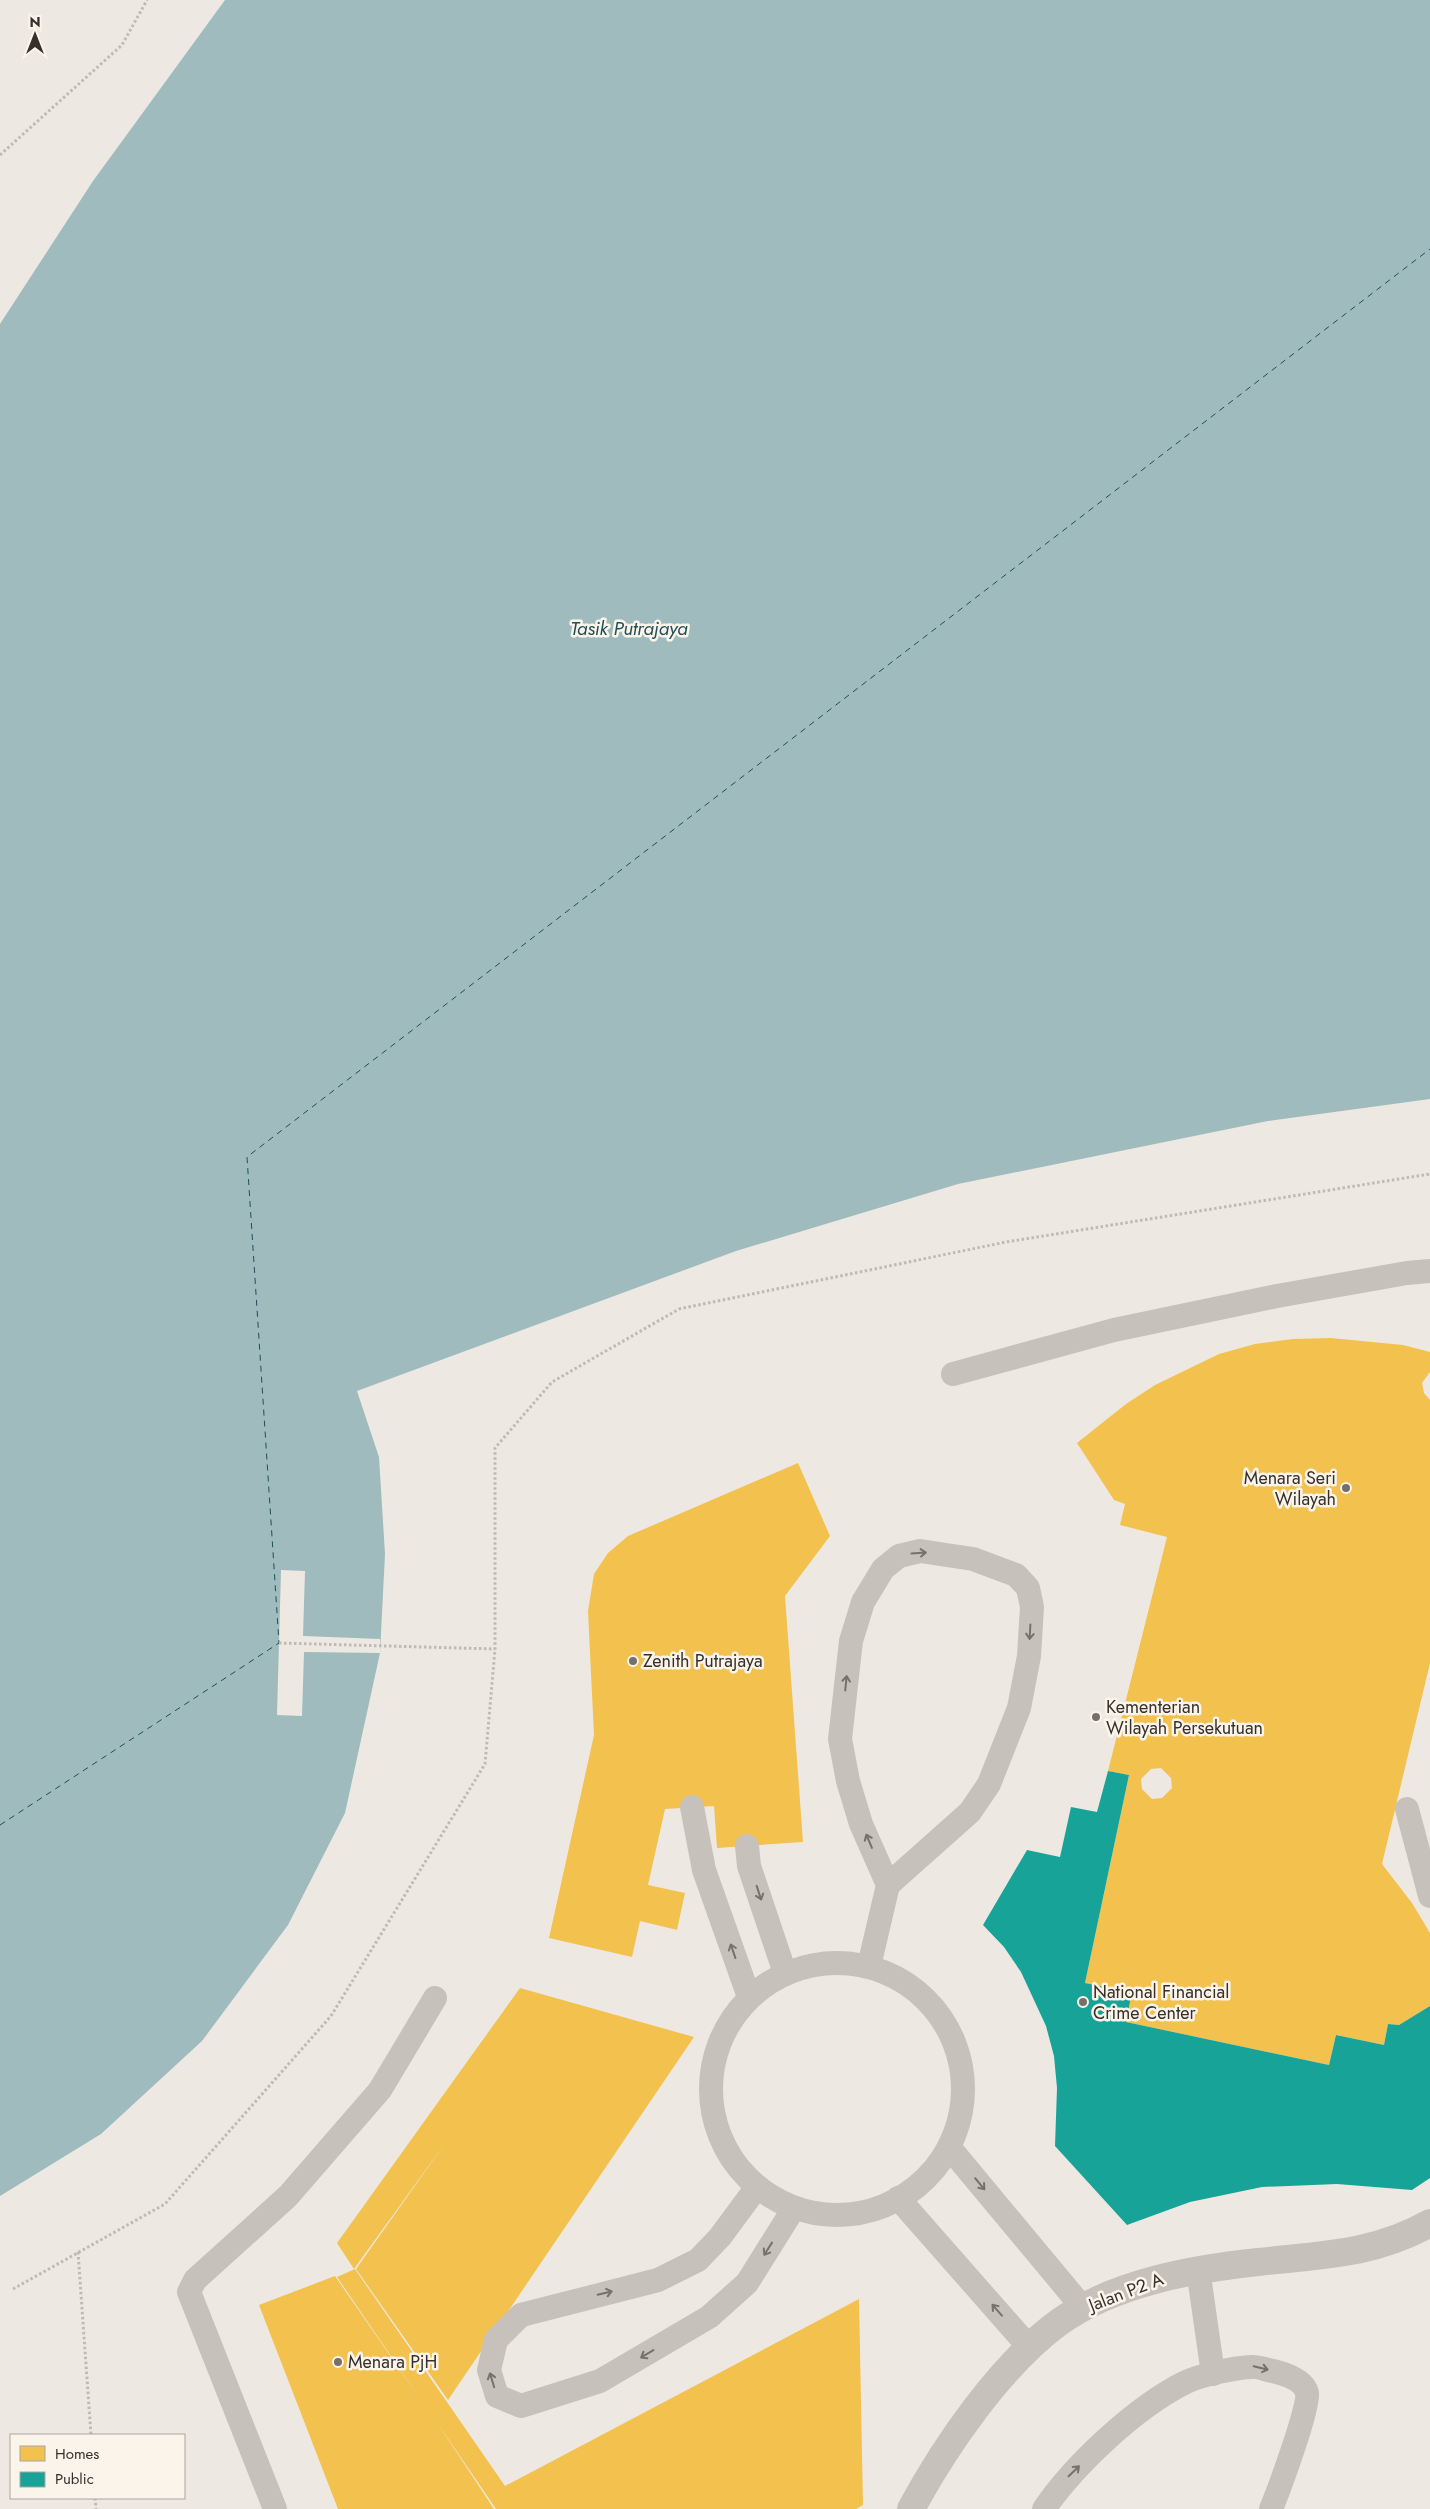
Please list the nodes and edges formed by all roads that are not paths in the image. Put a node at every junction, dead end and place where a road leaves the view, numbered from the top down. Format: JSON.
{"nodes":[{"id":1,"x":1430,"y":1271,"type":"edge"},
{"id":2,"x":952,"y":1374,"type":"dead end"},
{"id":3,"x":692,"y":1807,"type":"dead end"},
{"id":4,"x":1407,"y":1809,"type":"dead end"},
{"id":5,"x":747,"y":1846,"type":"dead end"},
{"id":6,"x":888,"y":1886,"type":"junction"},
{"id":7,"x":1430,"y":1896,"type":"edge"},
{"id":8,"x":869,"y":1966,"type":"junction"},
{"id":9,"x":785,"y":1973,"type":"junction"},
{"id":10,"x":749,"y":1997,"type":"junction"},
{"id":11,"x":435,"y":1998,"type":"dead end"},
{"id":12,"x":949,"y":2147,"type":"junction"},
{"id":13,"x":757,"y":2187,"type":"junction"},
{"id":14,"x":898,"y":2198,"type":"junction"},
{"id":15,"x":794,"y":2208,"type":"junction"},
{"id":16,"x":1430,"y":2223,"type":"edge"},
{"id":17,"x":1198,"y":2269,"type":"junction"},
{"id":18,"x":1083,"y":2308,"type":"junction"},
{"id":19,"x":1029,"y":2347,"type":"junction"},
{"id":20,"x":1213,"y":2374,"type":"junction"},
{"id":21,"x":275,"y":2509,"type":"edge"},
{"id":22,"x":911,"y":2509,"type":"edge"},
{"id":23,"x":1044,"y":2509,"type":"edge"},
{"id":24,"x":1271,"y":2509,"type":"edge"}],
"edges":[{"from":1,"to":2,"type":"lane"},
{"from":10,"to":3,"type":"lane","one_way":true},
{"from":4,"to":7,"type":"lane"},
{"from":5,"to":9,"type":"lane","one_way":true},
{"from":6,"to":6,"type":"lane","one_way":true},
{"from":6,"to":8,"type":"lane"},
{"from":8,"to":9,"type":"lane"},
{"from":8,"to":12,"type":"lane"},
{"from":9,"to":10,"type":"lane"},
{"from":10,"to":13,"type":"lane"},
{"from":11,"to":21,"type":"lane"},
{"from":12,"to":14,"type":"lane"},
{"from":12,"to":18,"type":"lane","one_way":true},
{"from":13,"to":15,"type":"lane"},
{"from":15,"to":13,"type":"lane","one_way":true},
{"from":14,"to":15,"type":"lane"},
{"from":19,"to":14,"type":"lane","one_way":true},
{"from":16,"to":17,"type":"street","name":"Jalan P2 A"},
{"from":17,"to":18,"type":"street","name":"Jalan P2 A"},
{"from":17,"to":20,"type":"lane"},
{"from":18,"to":19,"type":"street","name":"Jalan P2 A"},
{"from":19,"to":22,"type":"street","name":"Jalan P2 A"},
{"from":23,"to":20,"type":"lane","one_way":true},
{"from":20,"to":24,"type":"lane","one_way":true}]}
